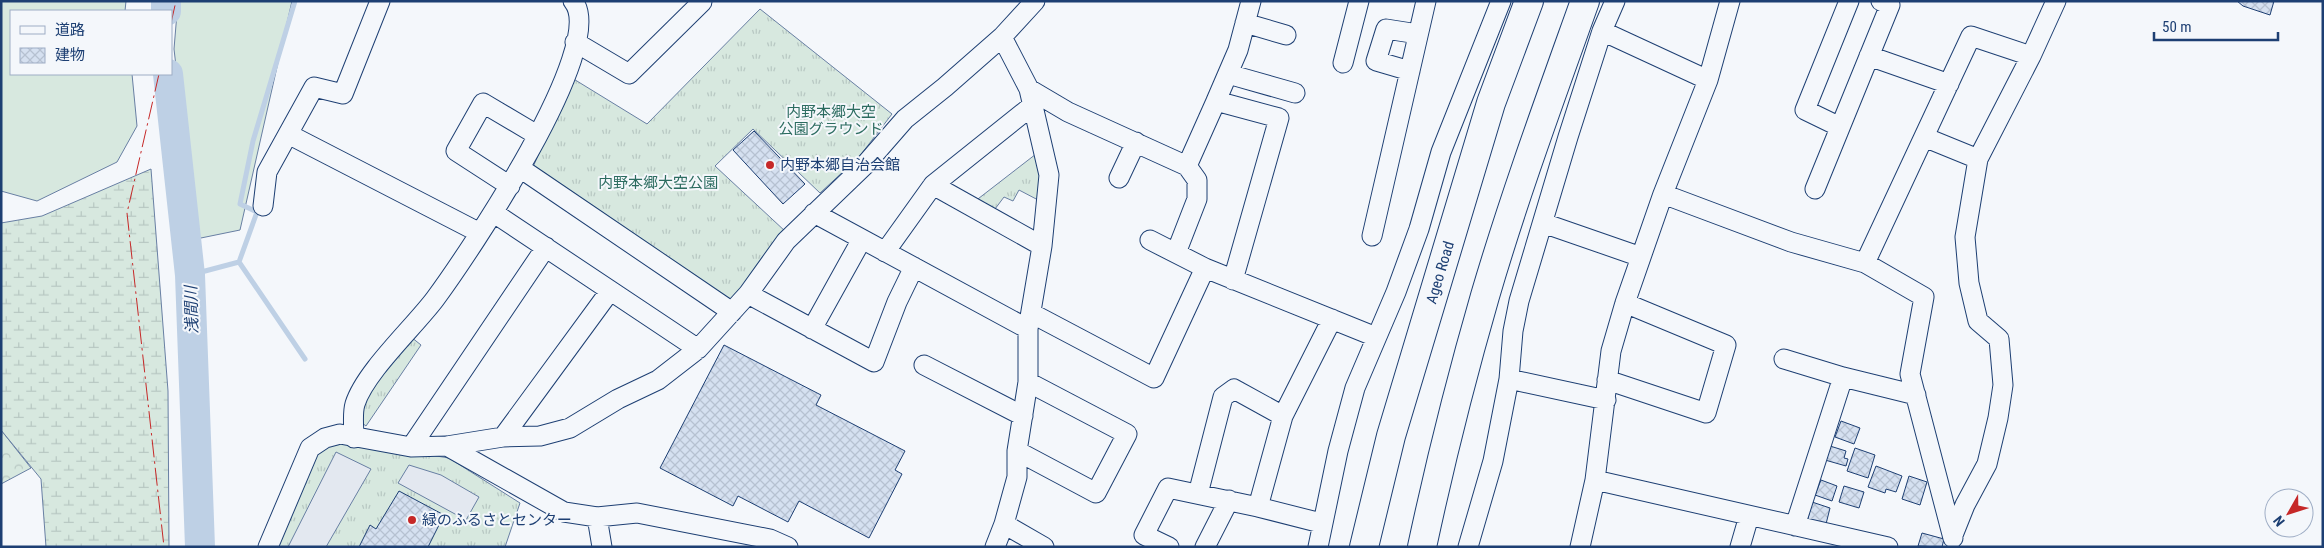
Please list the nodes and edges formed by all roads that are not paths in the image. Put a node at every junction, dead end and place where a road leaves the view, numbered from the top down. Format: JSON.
{"nodes":[{"id":1,"x":380,"y":1,"type":"edge"},
{"id":2,"x":573,"y":1,"type":"edge"},
{"id":3,"x":1251,"y":1,"type":"edge"},
{"id":4,"x":1359,"y":1,"type":"edge"},
{"id":5,"x":1426,"y":1,"type":"edge"},
{"id":6,"x":1501,"y":1,"type":"edge"},
{"id":7,"x":1529,"y":1,"type":"edge"},
{"id":8,"x":1585,"y":1,"type":"edge"},
{"id":9,"x":1615,"y":1,"type":"edge"},
{"id":10,"x":1730,"y":1,"type":"edge"},
{"id":11,"x":1849,"y":1,"type":"edge"},
{"id":12,"x":1881,"y":1,"type":"edge"},
{"id":13,"x":2056,"y":1,"type":"edge"},
{"id":14,"x":702,"y":2,"type":"edge"},
{"id":15,"x":1026,"y":3,"type":"edge"},
{"id":16,"x":1245,"y":23,"type":"junction"},
{"id":17,"x":1602,"y":31,"type":"junction"},
{"id":18,"x":1418,"y":34,"type":"junction"},
{"id":19,"x":1286,"y":35,"type":"dead end"},
{"id":20,"x":1002,"y":37,"type":"junction"},
{"id":21,"x":575,"y":42,"type":"junction"},
{"id":22,"x":1869,"y":56,"type":"junction"},
{"id":23,"x":2031,"y":56,"type":"junction"},
{"id":24,"x":1343,"y":63,"type":"dead end"},
{"id":25,"x":1410,"y":71,"type":"junction"},
{"id":26,"x":1228,"y":74,"type":"junction"},
{"id":27,"x":1708,"y":80,"type":"junction"},
{"id":28,"x":1949,"y":84,"type":"junction"},
{"id":29,"x":1295,"y":93,"type":"dead end"},
{"id":30,"x":1031,"y":97,"type":"junction"},
{"id":31,"x":1216,"y":101,"type":"junction"},
{"id":32,"x":1840,"y":126,"type":"junction"},
{"id":33,"x":288,"y":134,"type":"junction"},
{"id":34,"x":537,"y":135,"type":"junction"},
{"id":35,"x":1924,"y":137,"type":"junction"},
{"id":36,"x":1136,"y":142,"type":"junction"},
{"id":37,"x":1978,"y":159,"type":"junction"},
{"id":38,"x":1186,"y":166,"type":"junction"},
{"id":39,"x":520,"y":168,"type":"junction"},
{"id":40,"x":1119,"y":178,"type":"dead end"},
{"id":41,"x":933,"y":185,"type":"junction"},
{"id":42,"x":510,"y":186,"type":"junction"},
{"id":43,"x":1815,"y":189,"type":"dead end"},
{"id":44,"x":1663,"y":194,"type":"junction"},
{"id":45,"x":263,"y":206,"type":"dead end"},
{"id":46,"x":494,"y":213,"type":"junction"},
{"id":47,"x":814,"y":213,"type":"junction"},
{"id":48,"x":1543,"y":222,"type":"junction"},
{"id":49,"x":480,"y":234,"type":"junction"},
{"id":50,"x":1372,"y":236,"type":"dead end"},
{"id":51,"x":862,"y":239,"type":"junction"},
{"id":52,"x":1150,"y":240,"type":"dead end"},
{"id":53,"x":1042,"y":246,"type":"junction"},
{"id":54,"x":546,"y":247,"type":"junction"},
{"id":55,"x":885,"y":252,"type":"junction"},
{"id":56,"x":1176,"y":253,"type":"junction"},
{"id":57,"x":1641,"y":257,"type":"junction"},
{"id":58,"x":1865,"y":263,"type":"junction"},
{"id":59,"x":914,"y":267,"type":"junction"},
{"id":60,"x":1205,"y":268,"type":"junction"},
{"id":61,"x":1233,"y":280,"type":"junction"},
{"id":62,"x":610,"y":291,"type":"junction"},
{"id":63,"x":748,"y":294,"type":"junction"},
{"id":64,"x":1625,"y":303,"type":"junction"},
{"id":65,"x":732,"y":312,"type":"junction"},
{"id":66,"x":1332,"y":319,"type":"junction"},
{"id":67,"x":1030,"y":321,"type":"junction"},
{"id":68,"x":812,"y":329,"type":"junction"},
{"id":69,"x":1376,"y":338,"type":"junction"},
{"id":70,"x":698,"y":349,"type":"junction"},
{"id":71,"x":1784,"y":359,"type":"dead end"},
{"id":72,"x":924,"y":365,"type":"dead end"},
{"id":73,"x":1843,"y":377,"type":"junction"},
{"id":74,"x":1509,"y":379,"type":"junction"},
{"id":75,"x":1607,"y":380,"type":"junction"},
{"id":76,"x":1028,"y":382,"type":"junction"},
{"id":77,"x":1916,"y":395,"type":"junction"},
{"id":78,"x":1606,"y":400,"type":"junction"},
{"id":79,"x":1023,"y":416,"type":"junction"},
{"id":80,"x":1283,"y":416,"type":"junction"},
{"id":81,"x":503,"y":437,"type":"junction"},
{"id":82,"x":354,"y":438,"type":"junction"},
{"id":83,"x":446,"y":446,"type":"junction"},
{"id":84,"x":411,"y":447,"type":"junction"},
{"id":85,"x":1017,"y":451,"type":"junction"},
{"id":86,"x":1595,"y":480,"type":"junction"},
{"id":87,"x":1198,"y":494,"type":"junction"},
{"id":88,"x":1229,"y":500,"type":"junction"},
{"id":89,"x":1258,"y":506,"type":"junction"},
{"id":90,"x":597,"y":516,"type":"junction"},
{"id":91,"x":1749,"y":516,"type":"junction"},
{"id":92,"x":1321,"y":522,"type":"junction"},
{"id":93,"x":1004,"y":524,"type":"junction"},
{"id":94,"x":1795,"y":526,"type":"junction"},
{"id":95,"x":1953,"y":541,"type":"edge"},
{"id":96,"x":268,"y":547,"type":"edge"},
{"id":97,"x":602,"y":547,"type":"edge"},
{"id":98,"x":788,"y":547,"type":"edge"},
{"id":99,"x":995,"y":547,"type":"edge"},
{"id":100,"x":1044,"y":547,"type":"edge"},
{"id":101,"x":1169,"y":547,"type":"edge"},
{"id":102,"x":1205,"y":547,"type":"edge"},
{"id":103,"x":1318,"y":547,"type":"edge"},
{"id":104,"x":1364,"y":547,"type":"edge"},
{"id":105,"x":1422,"y":547,"type":"edge"},
{"id":106,"x":1468,"y":547,"type":"edge"},
{"id":107,"x":1580,"y":547,"type":"edge"},
{"id":108,"x":1740,"y":547,"type":"edge"},
{"id":109,"x":1888,"y":547,"type":"edge"}],
"edges":[{"from":1,"to":33,"type":"street"},
{"from":2,"to":21,"type":"street"},
{"from":3,"to":16,"type":"street"},
{"from":4,"to":24,"type":"street"},
{"from":5,"to":18,"type":"street"},
{"from":6,"to":69,"type":"street"},
{"from":7,"to":104,"type":"highway","name":"Ageo Road"},
{"from":8,"to":105,"type":"highway"},
{"from":9,"to":17,"type":"street"},
{"from":10,"to":27,"type":"street"},
{"from":11,"to":32,"type":"street"},
{"from":12,"to":22,"type":"street"},
{"from":13,"to":23,"type":"street"},
{"from":14,"to":21,"type":"street"},
{"from":15,"to":20,"type":"street"},
{"from":16,"to":19,"type":"street"},
{"from":16,"to":26,"type":"street"},
{"from":17,"to":27,"type":"street"},
{"from":17,"to":48,"type":"street"},
{"from":18,"to":25,"type":"street"},
{"from":18,"to":25,"type":"street"},
{"from":20,"to":30,"type":"street"},
{"from":20,"to":47,"type":"street"},
{"from":21,"to":34,"type":"street"},
{"from":22,"to":28,"type":"street"},
{"from":22,"to":32,"type":"street"},
{"from":23,"to":28,"type":"street"},
{"from":23,"to":37,"type":"street"},
{"from":25,"to":50,"type":"street"},
{"from":26,"to":29,"type":"street"},
{"from":26,"to":31,"type":"street"},
{"from":27,"to":44,"type":"street"},
{"from":28,"to":35,"type":"street"},
{"from":30,"to":36,"type":"street"},
{"from":30,"to":41,"type":"street"},
{"from":30,"to":53,"type":"street"},
{"from":31,"to":38,"type":"street"},
{"from":31,"to":61,"type":"street"},
{"from":32,"to":43,"type":"street"},
{"from":33,"to":45,"type":"street"},
{"from":33,"to":49,"type":"street"},
{"from":34,"to":39,"type":"street"},
{"from":34,"to":42,"type":"street"},
{"from":35,"to":37,"type":"street"},
{"from":35,"to":58,"type":"street"},
{"from":36,"to":38,"type":"street"},
{"from":36,"to":40,"type":"street"},
{"from":37,"to":95,"type":"street"},
{"from":38,"to":56,"type":"street"},
{"from":39,"to":42,"type":"street"},
{"from":39,"to":65,"type":"street"},
{"from":41,"to":53,"type":"street"},
{"from":41,"to":55,"type":"street"},
{"from":42,"to":46,"type":"street"},
{"from":44,"to":57,"type":"street"},
{"from":44,"to":58,"type":"street"},
{"from":46,"to":49,"type":"street"},
{"from":46,"to":54,"type":"street"},
{"from":47,"to":51,"type":"street"},
{"from":47,"to":63,"type":"street"},
{"from":48,"to":57,"type":"street"},
{"from":48,"to":74,"type":"street"},
{"from":49,"to":82,"type":"street"},
{"from":51,"to":55,"type":"street"},
{"from":51,"to":68,"type":"street"},
{"from":52,"to":56,"type":"street"},
{"from":53,"to":67,"type":"street"},
{"from":54,"to":62,"type":"street"},
{"from":54,"to":84,"type":"street"},
{"from":55,"to":59,"type":"street"},
{"from":56,"to":60,"type":"street"},
{"from":57,"to":64,"type":"street"},
{"from":58,"to":77,"type":"street"},
{"from":59,"to":67,"type":"street"},
{"from":59,"to":68,"type":"street"},
{"from":60,"to":61,"type":"street"},
{"from":60,"to":67,"type":"street"},
{"from":61,"to":66,"type":"street"},
{"from":62,"to":70,"type":"street"},
{"from":62,"to":81,"type":"street"},
{"from":63,"to":65,"type":"street"},
{"from":63,"to":68,"type":"street"},
{"from":64,"to":75,"type":"street"},
{"from":64,"to":75,"type":"street"},
{"from":65,"to":70,"type":"street"},
{"from":66,"to":69,"type":"street"},
{"from":66,"to":80,"type":"street"},
{"from":67,"to":76,"type":"street"},
{"from":69,"to":92,"type":"street"},
{"from":70,"to":81,"type":"street"},
{"from":71,"to":73,"type":"street"},
{"from":72,"to":79,"type":"street"},
{"from":73,"to":77,"type":"street"},
{"from":73,"to":94,"type":"street"},
{"from":74,"to":78,"type":"street"},
{"from":74,"to":106,"type":"street"},
{"from":75,"to":78,"type":"street"},
{"from":76,"to":79,"type":"street"},
{"from":76,"to":85,"type":"street"},
{"from":77,"to":95,"type":"street"},
{"from":78,"to":86,"type":"street"},
{"from":79,"to":85,"type":"street"},
{"from":80,"to":87,"type":"street"},
{"from":80,"to":89,"type":"street"},
{"from":81,"to":83,"type":"street"},
{"from":82,"to":84,"type":"street"},
{"from":82,"to":96,"type":"street"},
{"from":83,"to":84,"type":"street"},
{"from":83,"to":90,"type":"street"},
{"from":85,"to":93,"type":"street"},
{"from":86,"to":91,"type":"street"},
{"from":86,"to":107,"type":"street"},
{"from":87,"to":88,"type":"street"},
{"from":87,"to":101,"type":"street"},
{"from":88,"to":89,"type":"street"},
{"from":88,"to":102,"type":"street"},
{"from":89,"to":92,"type":"street"},
{"from":90,"to":97,"type":"street"},
{"from":90,"to":98,"type":"street"},
{"from":91,"to":94,"type":"street"},
{"from":91,"to":108,"type":"street"},
{"from":92,"to":103,"type":"street"},
{"from":93,"to":99,"type":"street"},
{"from":93,"to":100,"type":"street"},
{"from":94,"to":109,"type":"street"}]}
